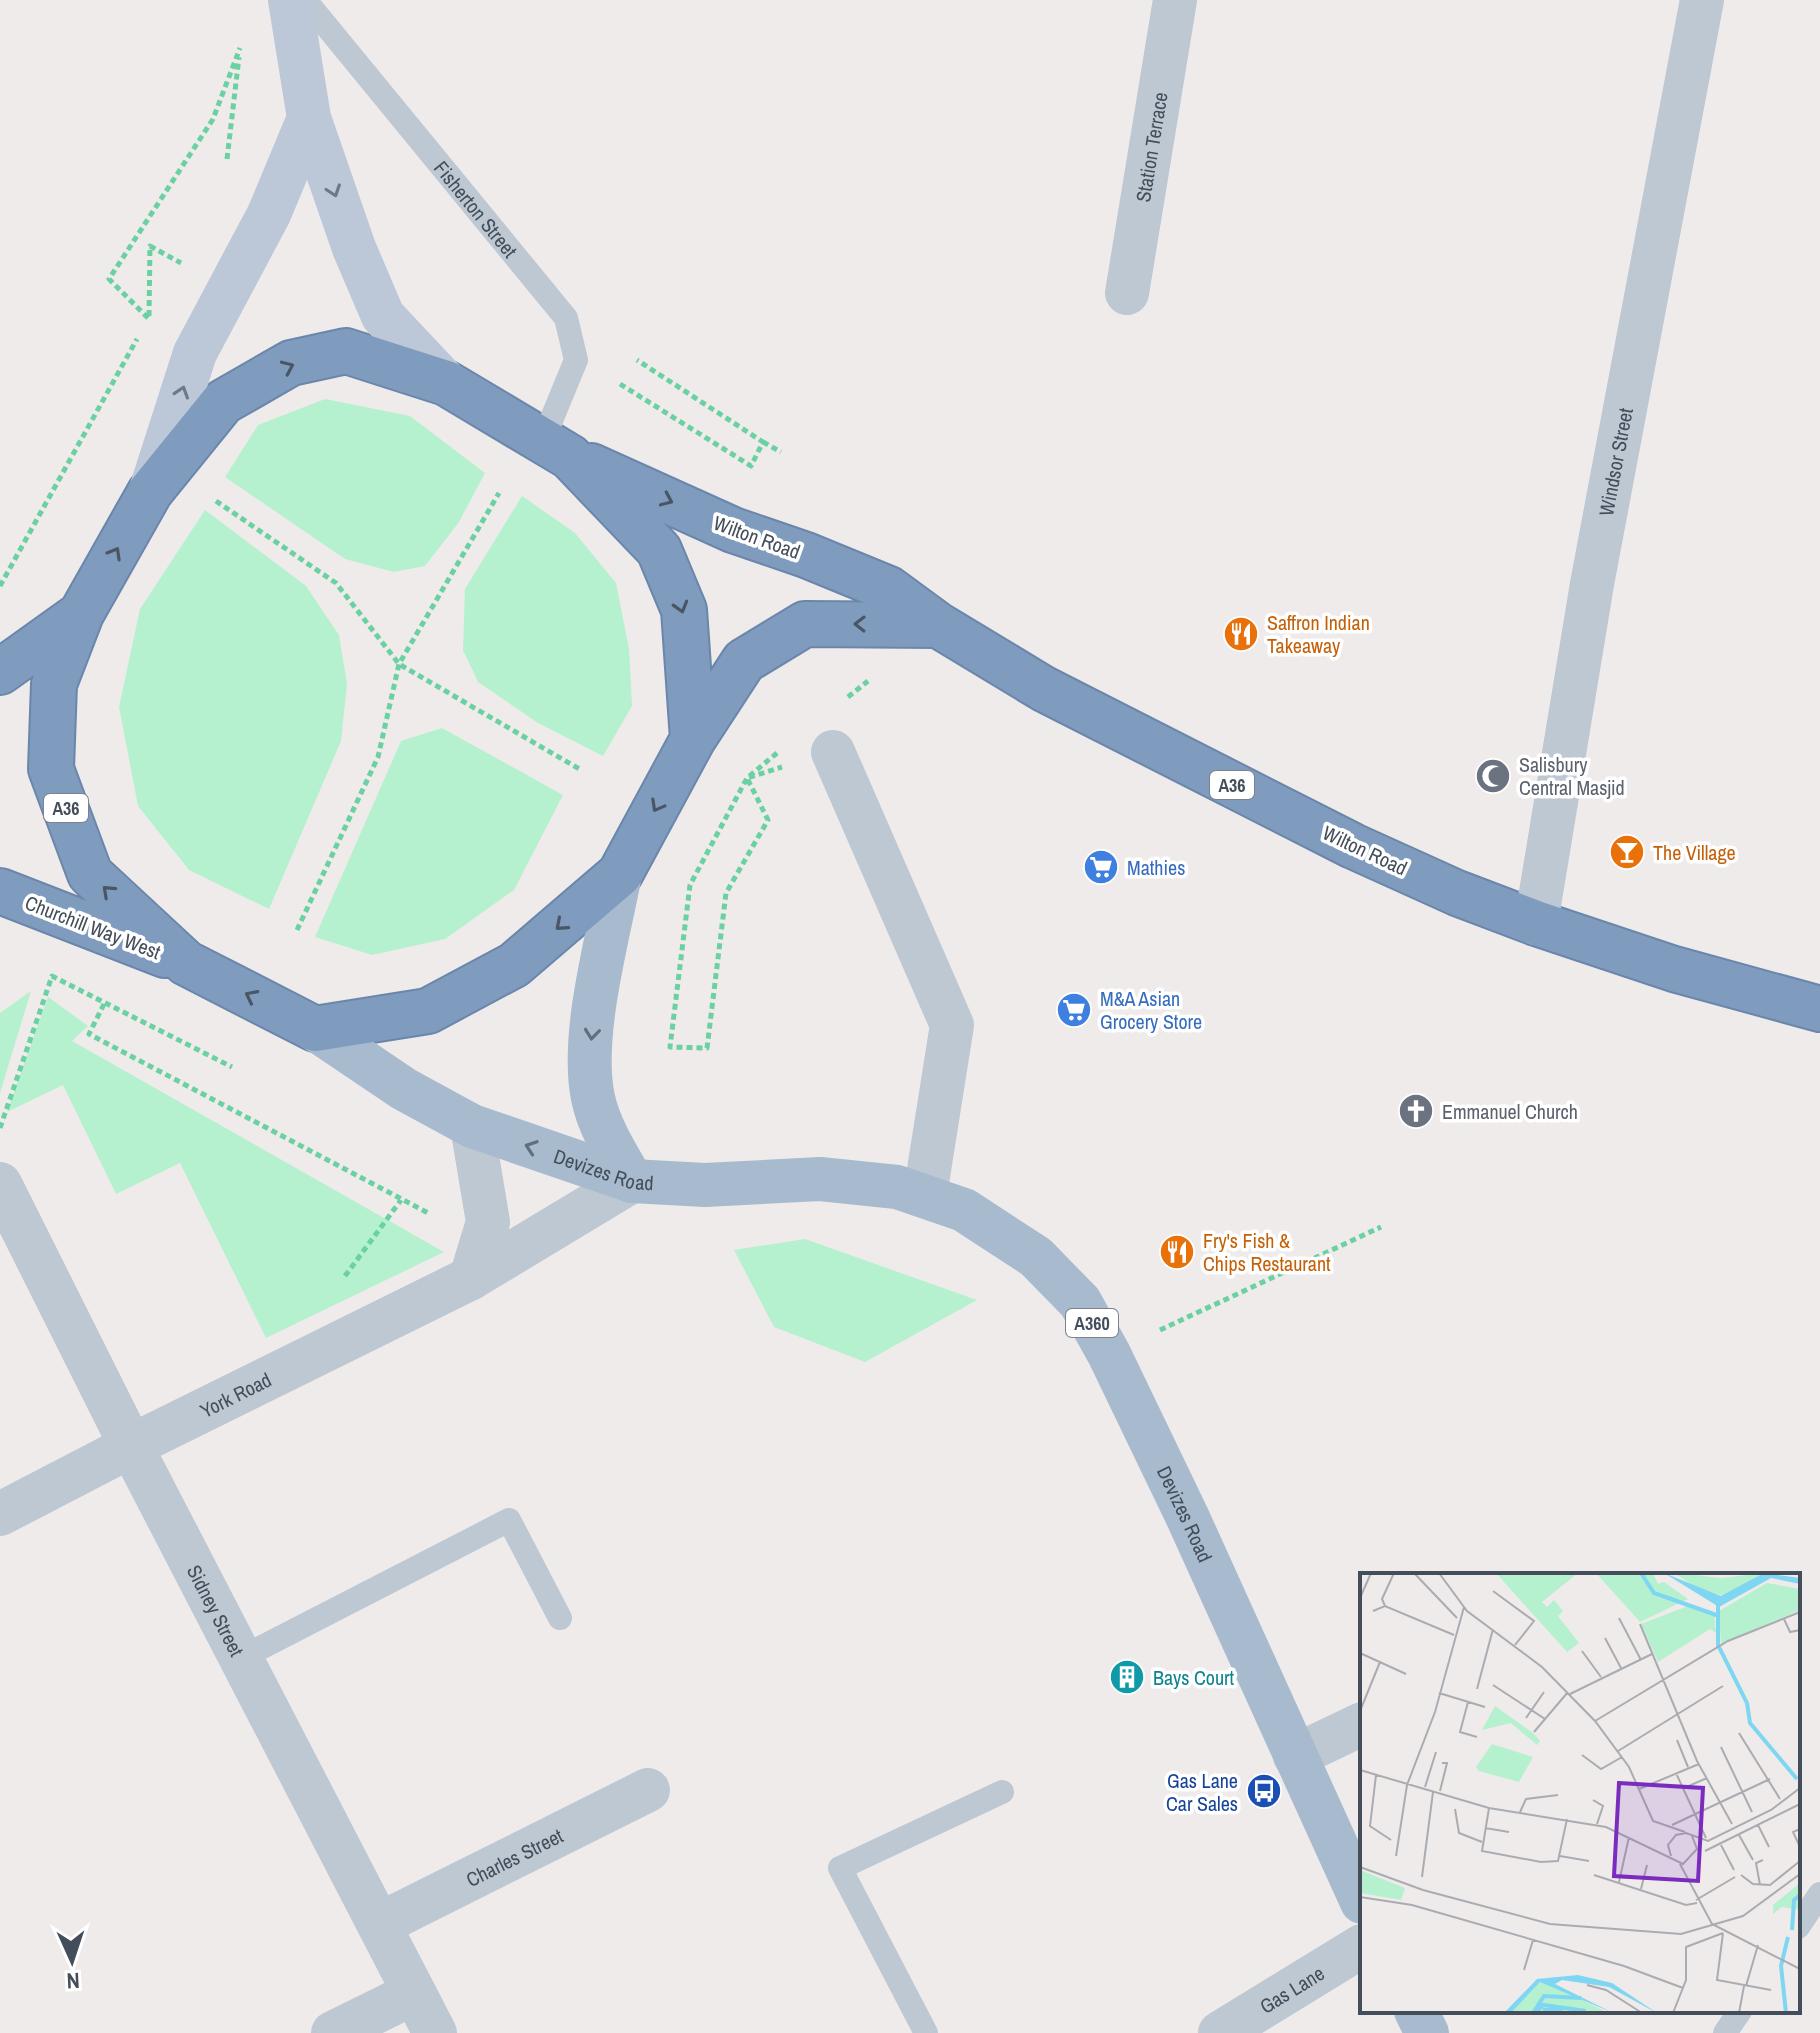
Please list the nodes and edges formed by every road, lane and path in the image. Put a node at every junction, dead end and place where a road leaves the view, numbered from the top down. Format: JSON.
{"nodes":[{"id":1,"x":290,"y":0,"type":"edge"},
{"id":2,"x":305,"y":0,"type":"edge"},
{"id":3,"x":1175,"y":0,"type":"edge"},
{"id":4,"x":1702,"y":0,"type":"edge"},
{"id":5,"x":309,"y":118,"type":"junction"},
{"id":6,"x":233,"y":127,"type":"dead end"},
{"id":7,"x":182,"y":263,"type":"dead end"},
{"id":8,"x":1127,"y":293,"type":"dead end"},
{"id":9,"x":149,"y":318,"type":"junction"},
{"id":10,"x":637,"y":360,"type":"dead end"},
{"id":11,"x":446,"y":383,"type":"junction"},
{"id":12,"x":620,"y":384,"type":"dead end"},
{"id":13,"x":763,"y":442,"type":"junction"},
{"id":14,"x":557,"y":448,"type":"junction"},
{"id":15,"x":781,"y":452,"type":"dead end"},
{"id":16,"x":150,"y":492,"type":"junction"},
{"id":17,"x":499,"y":493,"type":"dead end"},
{"id":18,"x":216,"y":501,"type":"dead end"},
{"id":19,"x":0,"y":586,"type":"edge"},
{"id":20,"x":81,"y":614,"type":"junction"},
{"id":21,"x":938,"y":625,"type":"junction"},
{"id":22,"x":399,"y":664,"type":"junction"},
{"id":23,"x":0,"y":672,"type":"edge"},
{"id":24,"x":693,"y":739,"type":"junction"},
{"id":25,"x":833,"y":752,"type":"joint"},
{"id":26,"x":581,"y":770,"type":"dead end"},
{"id":27,"x":747,"y":778,"type":"junction"},
{"id":28,"x":620,"y":874,"type":"junction"},
{"id":29,"x":0,"y":891,"type":"edge"},
{"id":30,"x":1536,"y":923,"type":"junction"},
{"id":31,"x":297,"y":930,"type":"dead end"},
{"id":32,"x":186,"y":963,"type":"junction"},
{"id":33,"x":104,"y":1004,"type":"junction"},
{"id":34,"x":1820,"y":1009,"type":"edge"},
{"id":35,"x":315,"y":1029,"type":"junction"},
{"id":36,"x":232,"y":1067,"type":"dead end"},
{"id":37,"x":472,"y":1126,"type":"junction"},
{"id":38,"x":0,"y":1128,"type":"edge"},
{"id":39,"x":632,"y":1181,"type":"junction"},
{"id":40,"x":0,"y":1184,"type":"edge"},
{"id":41,"x":925,"y":1195,"type":"junction"},
{"id":42,"x":1381,"y":1227,"type":"dead end"},
{"id":43,"x":476,"y":1260,"type":"junction"},
{"id":44,"x":1109,"y":1354,"type":"junction"},
{"id":45,"x":131,"y":1446,"type":"junction"},
{"id":46,"x":0,"y":1514,"type":"edge"},
{"id":47,"x":560,"y":1618,"type":"dead end"},
{"id":48,"x":241,"y":1658,"type":"junction"},
{"id":49,"x":1360,"y":1725,"type":"edge"},
{"id":50,"x":1295,"y":1756,"type":"junction"},
{"id":51,"x":648,"y":1790,"type":"dead end"},
{"id":52,"x":1002,"y":1792,"type":"dead end"},
{"id":53,"x":1820,"y":1894,"type":"edge"},
{"id":54,"x":1360,"y":1898,"type":"edge"},
{"id":55,"x":380,"y":1924,"type":"junction"},
{"id":56,"x":1800,"y":1924,"type":"edge"},
{"id":57,"x":1360,"y":1947,"type":"edge"},
{"id":58,"x":414,"y":1993,"type":"junction"},
{"id":59,"x":1417,"y":2013,"type":"edge"},
{"id":60,"x":1739,"y":2013,"type":"edge"},
{"id":61,"x":333,"y":2033,"type":"edge"},
{"id":62,"x":435,"y":2033,"type":"edge"},
{"id":63,"x":926,"y":2033,"type":"edge"},
{"id":64,"x":1220,"y":2033,"type":"edge"},
{"id":65,"x":1427,"y":2033,"type":"edge"},
{"id":66,"x":1725,"y":2033,"type":"edge"}],
"edges":[{"from":1,"to":5,"type":"street"},
{"from":2,"to":14,"type":"lane","name":"Fisherton Street"},
{"from":3,"to":8,"type":"street","name":"Station Terrace"},
{"from":4,"to":30,"type":"street","name":"Windsor Street"},
{"from":5,"to":11,"type":"street","one_way":true},
{"from":16,"to":5,"type":"street","one_way":true},
{"from":6,"to":9,"type":"path"},
{"from":7,"to":9,"type":"path"},
{"from":9,"to":19,"type":"path"},
{"from":10,"to":13,"type":"path"},
{"from":11,"to":14,"type":"highway","number":"A36"},
{"from":16,"to":11,"type":"highway","number":"A36","one_way":true},
{"from":12,"to":13,"type":"path"},
{"from":13,"to":15,"type":"path"},
{"from":14,"to":21,"type":"highway","name":"Wilton Road","number":"A36","one_way":true},
{"from":14,"to":24,"type":"highway","number":"A36","one_way":true},
{"from":20,"to":16,"type":"highway","number":"A36","one_way":true},
{"from":17,"to":22,"type":"path"},
{"from":18,"to":22,"type":"path"},
{"from":20,"to":23,"type":"highway","number":"A36"},
{"from":32,"to":20,"type":"highway","number":"A36","one_way":true},
{"from":21,"to":24,"type":"highway","one_way":true},
{"from":21,"to":30,"type":"highway","name":"Wilton Road","number":"A36"},
{"from":22,"to":26,"type":"path"},
{"from":22,"to":31,"type":"path"},
{"from":24,"to":28,"type":"highway","one_way":true},
{"from":25,"to":27,"type":"path"},
{"from":25,"to":41,"type":"street"},
{"from":27,"to":27,"type":"path"},
{"from":28,"to":35,"type":"highway","one_way":true},
{"from":28,"to":39,"type":"main road","one_way":true},
{"from":29,"to":32,"type":"highway","name":"Churchill Way West","number":"A36"},
{"from":30,"to":34,"type":"highway","name":"Wilton Road","number":"A36"},
{"from":35,"to":32,"type":"highway","number":"A36","one_way":true},
{"from":33,"to":36,"type":"path"},
{"from":33,"to":38,"type":"path"},
{"from":33,"to":43,"type":"path"},
{"from":35,"to":37,"type":"main road","name":"Devizes Road"},
{"from":39,"to":37,"type":"main road","name":"Devizes Road","one_way":true},
{"from":37,"to":43,"type":"street"},
{"from":39,"to":41,"type":"main road","name":"Devizes Road","number":"A360"},
{"from":39,"to":43,"type":"street","name":"York Road"},
{"from":40,"to":45,"type":"street","name":"Sidney Street"},
{"from":41,"to":44,"type":"main road","name":"Devizes Road","number":"A360"},
{"from":42,"to":44,"type":"path"},
{"from":43,"to":45,"type":"street","name":"York Road"},
{"from":44,"to":50,"type":"main road","name":"Devizes Road","number":"A360"},
{"from":45,"to":46,"type":"street","name":"York Road"},
{"from":45,"to":48,"type":"street","name":"Sidney Street"},
{"from":47,"to":48,"type":"lane"},
{"from":48,"to":55,"type":"street","name":"Sidney Street"},
{"from":49,"to":50,"type":"street"},
{"from":50,"to":54,"type":"main road","name":"Devizes Road","number":"A360"},
{"from":51,"to":55,"type":"street","name":"Charles Street"},
{"from":52,"to":63,"type":"lane"},
{"from":53,"to":56,"type":"lane"},
{"from":55,"to":58,"type":"street","name":"Sidney Street"},
{"from":57,"to":64,"type":"street","name":"Gas Lane"},
{"from":58,"to":61,"type":"street"},
{"from":58,"to":62,"type":"street","name":"Sidney Street"},
{"from":59,"to":65,"type":"main road"},
{"from":60,"to":66,"type":"lane"}]}
